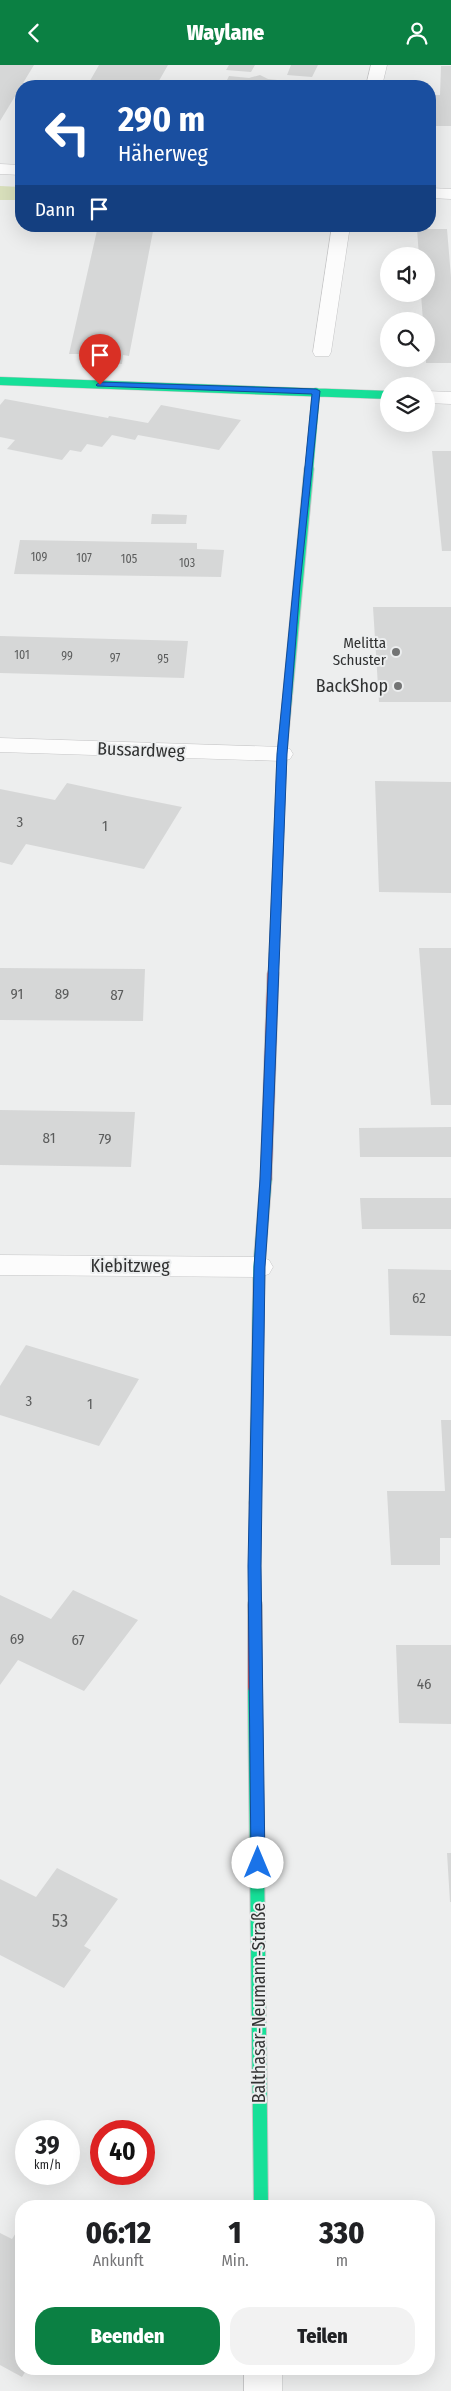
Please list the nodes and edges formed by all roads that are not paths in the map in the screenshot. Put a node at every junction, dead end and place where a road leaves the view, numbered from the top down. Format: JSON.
{"nodes":[{"id":1,"x":379,"y":65,"type":"edge"},
{"id":2,"x":375,"y":80,"type":"edge"},
{"id":3,"x":0,"y":169,"type":"edge"},
{"id":4,"x":15,"y":170,"type":"edge"},
{"id":5,"x":436,"y":193,"type":"edge"},
{"id":6,"x":451,"y":194,"type":"edge"},
{"id":7,"x":340,"y":232,"type":"edge"},
{"id":8,"x":322,"y":352,"type":"dead end"},
{"id":9,"x":0,"y":381,"type":"edge"},
{"id":10,"x":316,"y":391,"type":"junction"},
{"id":11,"x":380,"y":395,"type":"edge"},
{"id":12,"x":435,"y":397,"type":"edge"},
{"id":13,"x":451,"y":398,"type":"edge"},
{"id":14,"x":0,"y":745,"type":"edge"},
{"id":15,"x":282,"y":754,"type":"junction"},
{"id":16,"x":0,"y":1265,"type":"edge"},
{"id":17,"x":259,"y":1267,"type":"junction"},
{"id":18,"x":261,"y":2200,"type":"edge"},
{"id":19,"x":263,"y":2375,"type":"edge"},
{"id":20,"x":263,"y":2391,"type":"edge"}],
"edges":[{"from":1,"to":2,"type":"street"},
{"from":3,"to":4,"type":"street"},
{"from":5,"to":6,"type":"street"},
{"from":7,"to":8,"type":"street"},
{"from":9,"to":10,"type":"street"},
{"from":10,"to":11,"type":"street"},
{"from":10,"to":15,"type":"street","name":"Balthasar-Neumann-Straße"},
{"from":12,"to":13,"type":"street"},
{"from":14,"to":15,"type":"street","name":"Bussardweg"},
{"from":15,"to":17,"type":"street","name":"Balthasar-Neumann-Straße"},
{"from":16,"to":17,"type":"street","name":"Kiebitzweg"},
{"from":17,"to":18,"type":"street","name":"Balthasar-Neumann-Straße"},
{"from":19,"to":20,"type":"street"}]}
